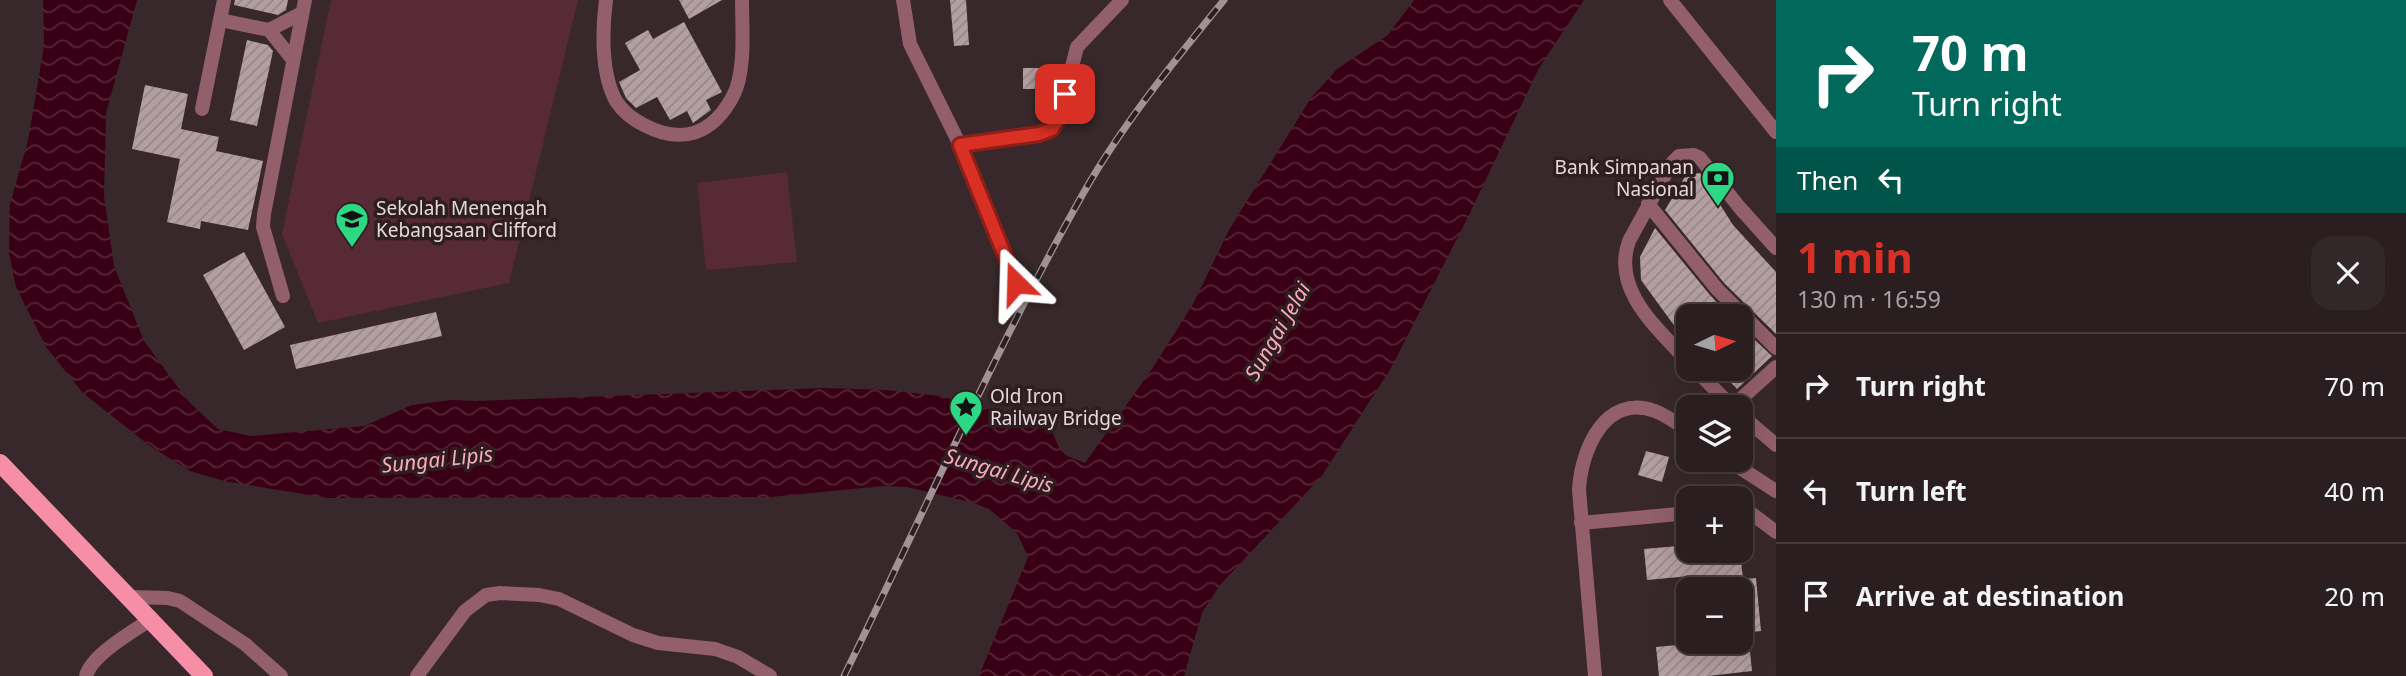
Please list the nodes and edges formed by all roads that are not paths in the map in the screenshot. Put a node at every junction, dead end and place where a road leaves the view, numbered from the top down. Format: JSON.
{"nodes":[{"id":1,"x":225,"y":0,"type":"edge"},
{"id":2,"x":606,"y":0,"type":"edge"},
{"id":3,"x":743,"y":0,"type":"edge"},
{"id":4,"x":903,"y":0,"type":"edge"},
{"id":5,"x":1122,"y":0,"type":"edge"},
{"id":6,"x":1670,"y":0,"type":"edge"},
{"id":7,"x":303,"y":6,"type":"edge"},
{"id":8,"x":220,"y":20,"type":"junction"},
{"id":9,"x":269,"y":30,"type":"junction"},
{"id":10,"x":293,"y":60,"type":"junction"},
{"id":11,"x":202,"y":109,"type":"dead end"},
{"id":12,"x":1776,"y":132,"type":"edge"},
{"id":13,"x":960,"y":145,"type":"junction"},
{"id":14,"x":1648,"y":204,"type":"junction"},
{"id":15,"x":1776,"y":248,"type":"edge"},
{"id":16,"x":1016,"y":283,"type":"dead end"},
{"id":17,"x":283,"y":296,"type":"dead end"},
{"id":18,"x":1776,"y":348,"type":"edge"},
{"id":19,"x":1676,"y":349,"type":"edge"},
{"id":20,"x":1776,"y":367,"type":"edge"},
{"id":21,"x":1708,"y":382,"type":"edge"},
{"id":22,"x":1720,"y":395,"type":"edge"},
{"id":23,"x":1745,"y":395,"type":"edge"},
{"id":24,"x":1676,"y":424,"type":"edge"},
{"id":25,"x":1753,"y":425,"type":"edge"},
{"id":26,"x":1776,"y":444,"type":"edge"},
{"id":27,"x":0,"y":463,"type":"edge"},
{"id":28,"x":1747,"y":472,"type":"edge"},
{"id":29,"x":1776,"y":491,"type":"edge"},
{"id":30,"x":1676,"y":514,"type":"edge"},
{"id":31,"x":1753,"y":515,"type":"edge"},
{"id":32,"x":1581,"y":523,"type":"junction"},
{"id":33,"x":1776,"y":532,"type":"edge"},
{"id":34,"x":129,"y":597,"type":"junction"},
{"id":35,"x":151,"y":619,"type":"junction"},
{"id":36,"x":86,"y":676,"type":"edge"},
{"id":37,"x":204,"y":676,"type":"edge"},
{"id":38,"x":281,"y":676,"type":"edge"},
{"id":39,"x":417,"y":676,"type":"edge"},
{"id":40,"x":770,"y":676,"type":"edge"},
{"id":41,"x":1595,"y":676,"type":"edge"}],
"edges":[{"from":1,"to":8,"type":"street"},
{"from":2,"to":3,"type":"street"},
{"from":4,"to":13,"type":"street"},
{"from":5,"to":13,"type":"street"},
{"from":6,"to":12,"type":"street"},
{"from":7,"to":9,"type":"street"},
{"from":7,"to":10,"type":"street"},
{"from":8,"to":9,"type":"street"},
{"from":8,"to":11,"type":"street"},
{"from":9,"to":10,"type":"street"},
{"from":10,"to":17,"type":"street"},
{"from":13,"to":16,"type":"street"},
{"from":14,"to":15,"type":"street"},
{"from":14,"to":18,"type":"street"},
{"from":14,"to":19,"type":"street"},
{"from":20,"to":23,"type":"street"},
{"from":21,"to":22,"type":"street"},
{"from":24,"to":32,"type":"street"},
{"from":25,"to":26,"type":"street"},
{"from":27,"to":34,"type":"main road"},
{"from":28,"to":29,"type":"street"},
{"from":30,"to":32,"type":"street"},
{"from":31,"to":33,"type":"street"},
{"from":32,"to":41,"type":"street"},
{"from":34,"to":35,"type":"main road"},
{"from":34,"to":38,"type":"street"},
{"from":35,"to":36,"type":"street"},
{"from":35,"to":37,"type":"main road"},
{"from":39,"to":40,"type":"street"}]}
